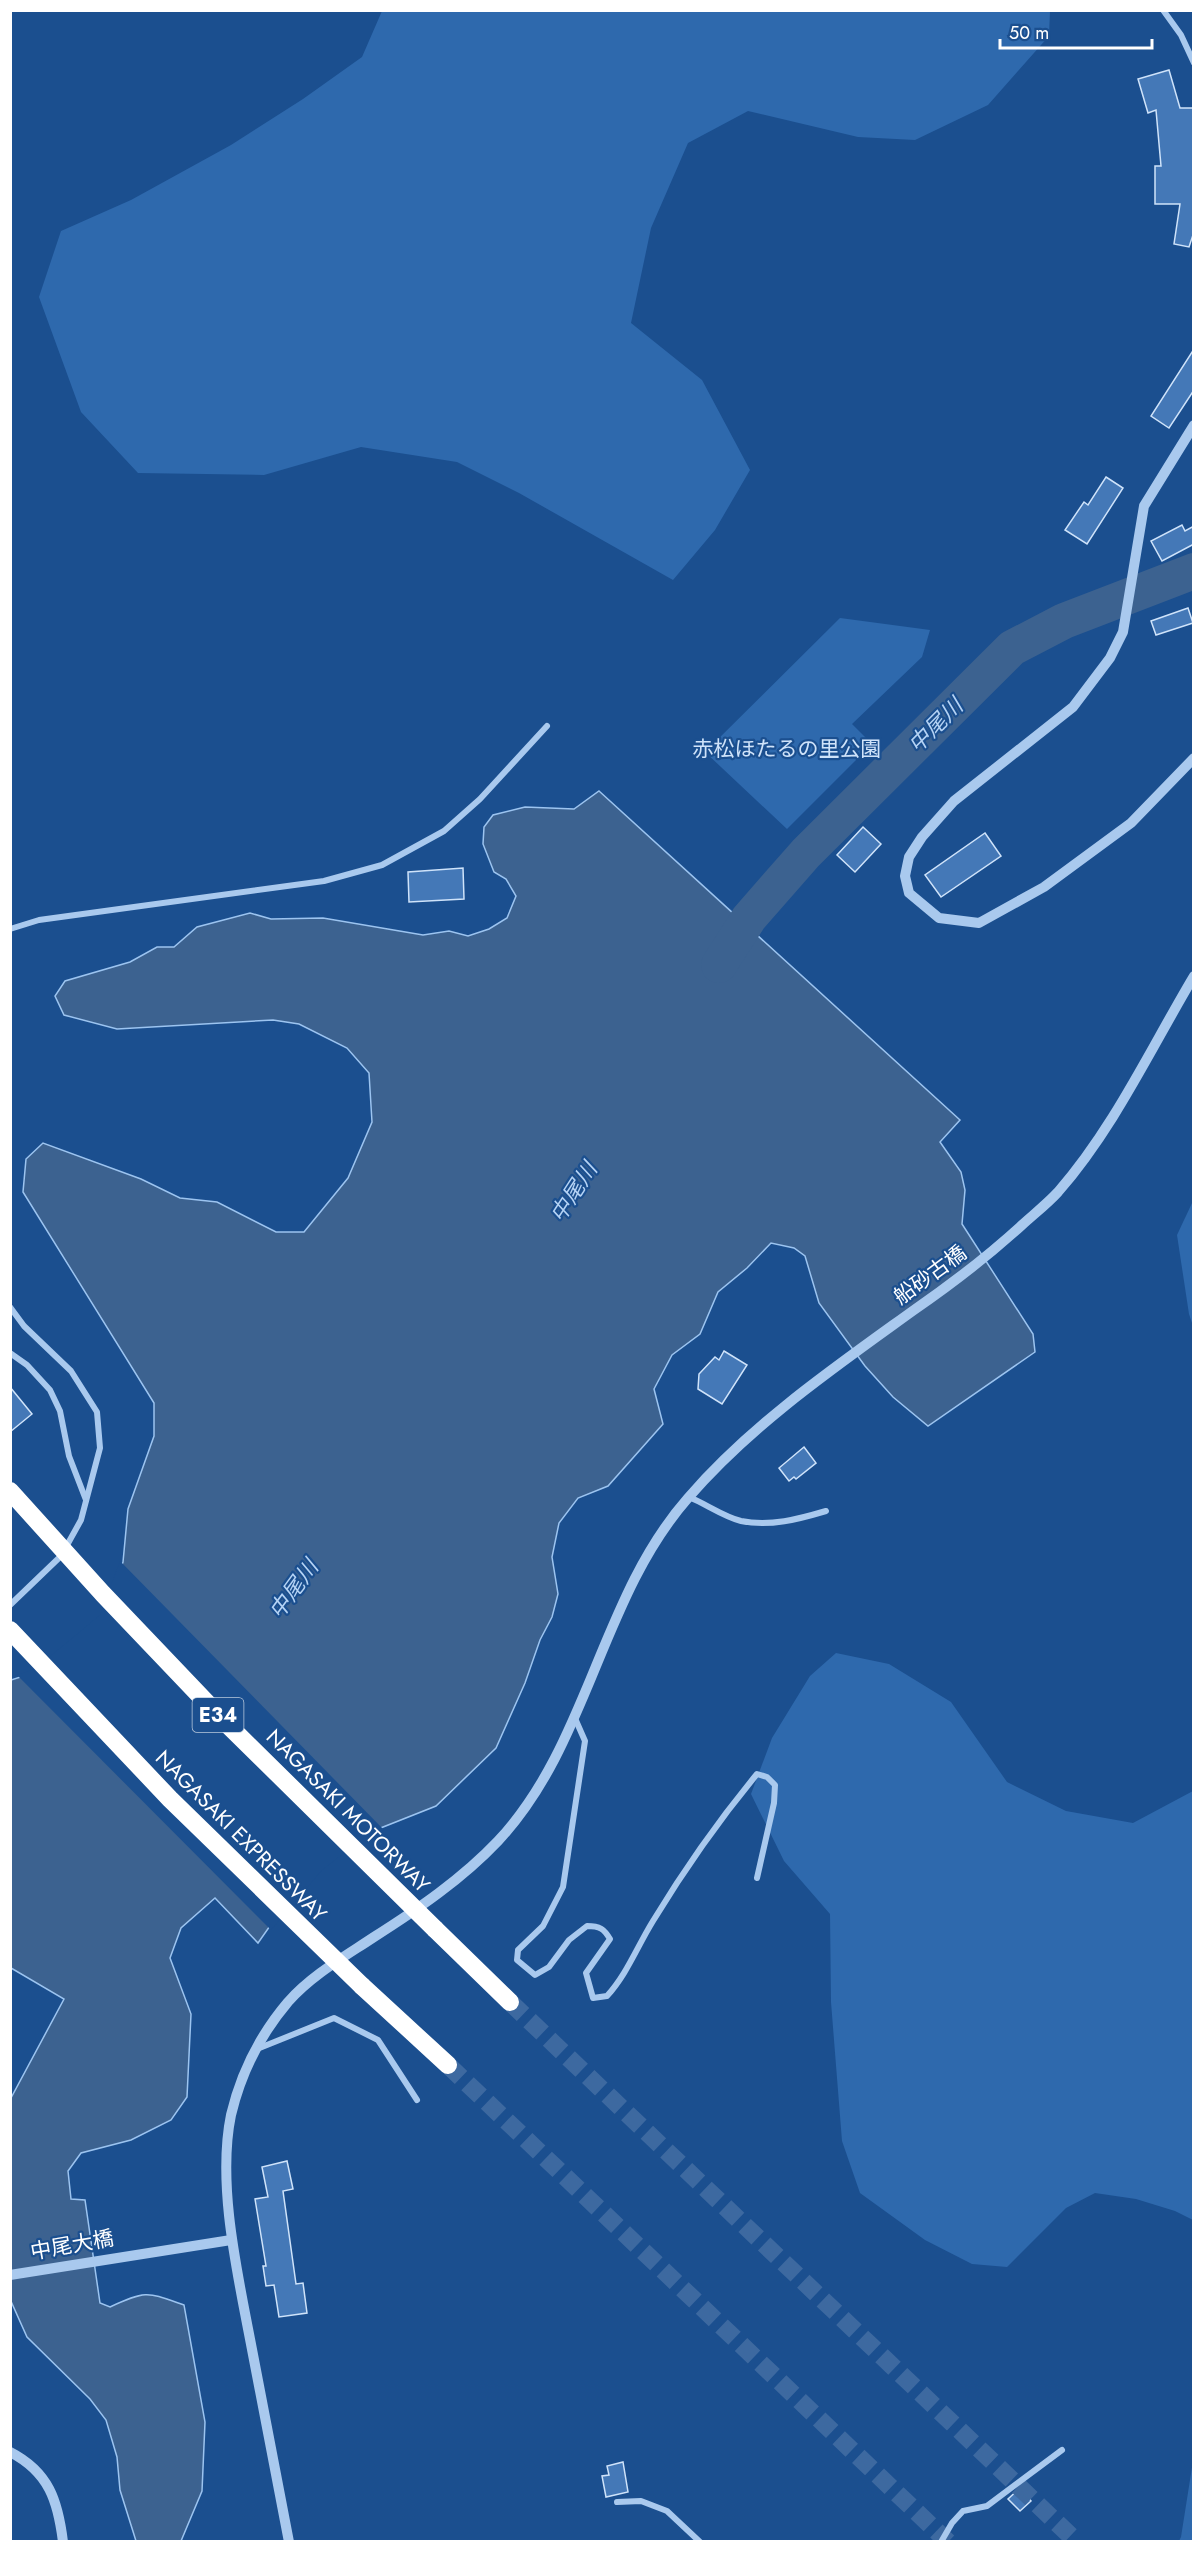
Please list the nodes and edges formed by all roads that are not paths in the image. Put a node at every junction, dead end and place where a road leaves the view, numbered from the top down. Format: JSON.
{"nodes":[{"id":1,"x":1163,"y":10,"type":"edge"},
{"id":2,"x":1194,"y":63,"type":"edge"},
{"id":3,"x":1194,"y":425,"type":"edge"},
{"id":4,"x":547,"y":726,"type":"dead end"},
{"id":5,"x":1194,"y":758,"type":"edge"},
{"id":6,"x":10,"y":930,"type":"edge"},
{"id":7,"x":1194,"y":976,"type":"edge"},
{"id":8,"x":10,"y":1307,"type":"edge"},
{"id":9,"x":10,"y":1353,"type":"edge"},
{"id":10,"x":10,"y":1491,"type":"edge"},
{"id":11,"x":689,"y":1497,"type":"junction"},
{"id":12,"x":86,"y":1501,"type":"junction"},
{"id":13,"x":826,"y":1511,"type":"dead end"},
{"id":14,"x":10,"y":1605,"type":"edge"},
{"id":15,"x":10,"y":1630,"type":"edge"},
{"id":16,"x":574,"y":1716,"type":"junction"},
{"id":17,"x":757,"y":1878,"type":"dead end"},
{"id":18,"x":510,"y":2002,"type":"tunnel mouth"},
{"id":19,"x":253,"y":2050,"type":"junction"},
{"id":20,"x":448,"y":2065,"type":"tunnel mouth"},
{"id":21,"x":417,"y":2100,"type":"dead end"},
{"id":22,"x":231,"y":2240,"type":"junction"},
{"id":23,"x":10,"y":2275,"type":"edge"},
{"id":24,"x":1062,"y":2450,"type":"dead end"},
{"id":25,"x":10,"y":2452,"type":"edge"},
{"id":26,"x":617,"y":2502,"type":"dead end"},
{"id":27,"x":63,"y":2541,"type":"edge"},
{"id":28,"x":289,"y":2541,"type":"edge"},
{"id":29,"x":700,"y":2541,"type":"edge"},
{"id":30,"x":941,"y":2541,"type":"edge"}],
"edges":[{"from":1,"to":2,"type":"street"},
{"from":3,"to":5,"type":"street"},
{"from":4,"to":6,"type":"street"},
{"from":7,"to":11,"type":"street","name":"船砂古橋"},
{"from":8,"to":12,"type":"street"},
{"from":9,"to":12,"type":"street"},
{"from":10,"to":18,"type":"highway","name":"NAGASAKI MOTORWAY","number":"E34","bridge":true},
{"from":11,"to":13,"type":"street"},
{"from":11,"to":16,"type":"street","name":"船砂古橋"},
{"from":12,"to":14,"type":"street"},
{"from":15,"to":20,"type":"highway","name":"NAGASAKI EXPRESSWAY","bridge":true},
{"from":16,"to":17,"type":"street"},
{"from":16,"to":19,"type":"street","name":"船砂古橋"},
{"from":19,"to":21,"type":"street"},
{"from":19,"to":22,"type":"street","name":"船砂古橋"},
{"from":22,"to":23,"type":"street","name":"中尾大橋"},
{"from":22,"to":28,"type":"street","name":"船砂古橋"},
{"from":24,"to":30,"type":"street"},
{"from":25,"to":27,"type":"street"},
{"from":26,"to":29,"type":"street"}]}
